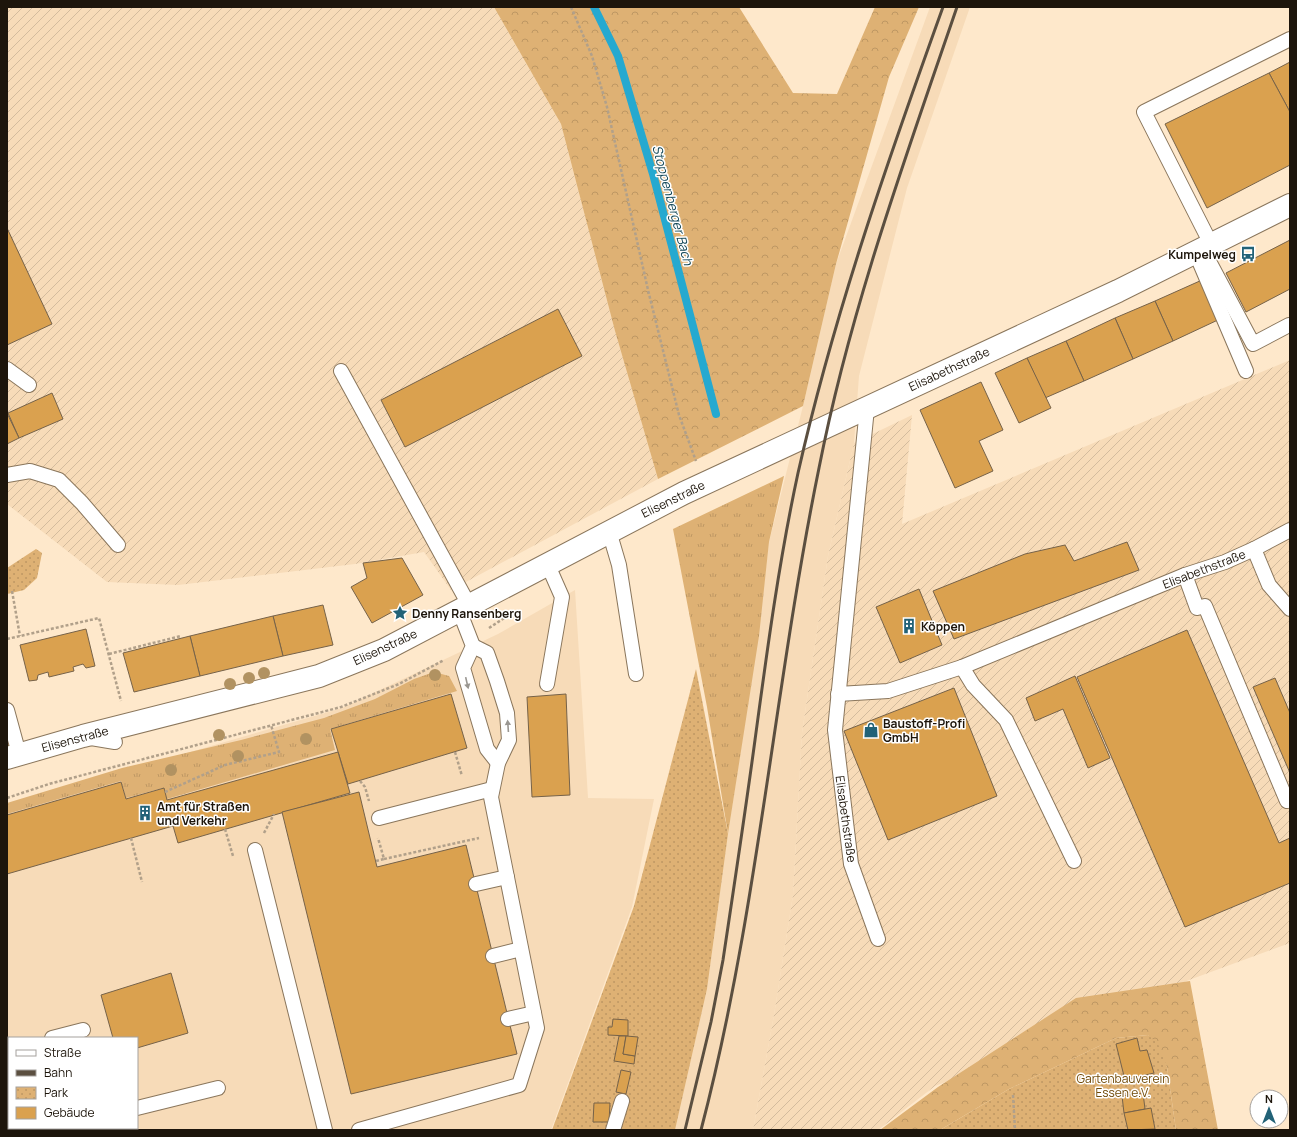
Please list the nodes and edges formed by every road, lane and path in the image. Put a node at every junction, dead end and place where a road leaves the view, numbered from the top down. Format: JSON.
{"nodes":[{"id":1,"x":571,"y":7,"type":"edge"},
{"id":2,"x":1290,"y":39,"type":"edge"},
{"id":3,"x":1290,"y":205,"type":"edge"},
{"id":4,"x":1203,"y":248,"type":"junction"},
{"id":5,"x":1288,"y":325,"type":"dead end"},
{"id":6,"x":7,"y":369,"type":"edge"},
{"id":7,"x":341,"y":371,"type":"dead end"},
{"id":8,"x":1246,"y":371,"type":"dead end"},
{"id":9,"x":29,"y":385,"type":"dead end"},
{"id":10,"x":867,"y":408,"type":"junction"},
{"id":11,"x":7,"y":475,"type":"edge"},
{"id":12,"x":707,"y":482,"type":"junction"},
{"id":13,"x":1290,"y":530,"type":"edge"},
{"id":14,"x":609,"y":531,"type":"junction"},
{"id":15,"x":118,"y":545,"type":"dead end"},
{"id":16,"x":1254,"y":549,"type":"junction"},
{"id":17,"x":547,"y":563,"type":"junction"},
{"id":18,"x":1185,"y":575,"type":"junction"},
{"id":19,"x":12,"y":591,"type":"dead end"},
{"id":20,"x":464,"y":608,"type":"junction"},
{"id":21,"x":1290,"y":609,"type":"edge"},
{"id":22,"x":20,"y":636,"type":"junction"},
{"id":23,"x":181,"y":636,"type":"dead end"},
{"id":24,"x":7,"y":639,"type":"edge"},
{"id":25,"x":473,"y":646,"type":"junction"},
{"id":26,"x":109,"y":654,"type":"junction"},
{"id":27,"x":962,"y":667,"type":"junction"},
{"id":28,"x":636,"y":674,"type":"dead end"},
{"id":29,"x":547,"y":684,"type":"dead end"},
{"id":30,"x":838,"y":694,"type":"junction"},
{"id":31,"x":120,"y":701,"type":"dead end"},
{"id":32,"x":7,"y":710,"type":"edge"},
{"id":33,"x":271,"y":725,"type":"dead end"},
{"id":34,"x":83,"y":736,"type":"junction"},
{"id":35,"x":115,"y":742,"type":"dead end"},
{"id":36,"x":455,"y":752,"type":"dead end"},
{"id":37,"x":13,"y":756,"type":"edge"},
{"id":38,"x":498,"y":763,"type":"junction"},
{"id":39,"x":492,"y":789,"type":"junction"},
{"id":40,"x":165,"y":792,"type":"dead end"},
{"id":41,"x":468,"y":794,"type":"junction"},
{"id":42,"x":1287,"y":801,"type":"dead end"},
{"id":43,"x":379,"y":818,"type":"dead end"},
{"id":44,"x":225,"y":829,"type":"dead end"},
{"id":45,"x":498,"y":834,"type":"junction"},
{"id":46,"x":130,"y":838,"type":"dead end"},
{"id":47,"x":255,"y":850,"type":"dead end"},
{"id":48,"x":233,"y":856,"type":"dead end"},
{"id":49,"x":384,"y":860,"type":"dead end"},
{"id":50,"x":1074,"y":861,"type":"dead end"},
{"id":51,"x":507,"y":877,"type":"junction"},
{"id":52,"x":142,"y":882,"type":"dead end"},
{"id":53,"x":476,"y":884,"type":"dead end"},
{"id":54,"x":878,"y":939,"type":"dead end"},
{"id":55,"x":522,"y":949,"type":"junction"},
{"id":56,"x":493,"y":956,"type":"dead end"},
{"id":57,"x":534,"y":1013,"type":"junction"},
{"id":58,"x":508,"y":1019,"type":"dead end"},
{"id":59,"x":84,"y":1030,"type":"dead end"},
{"id":60,"x":56,"y":1037,"type":"edge"},
{"id":61,"x":218,"y":1088,"type":"dead end"},
{"id":62,"x":1013,"y":1095,"type":"dead end"},
{"id":63,"x":622,"y":1101,"type":"dead end"},
{"id":64,"x":138,"y":1108,"type":"edge"},
{"id":65,"x":325,"y":1130,"type":"edge"},
{"id":66,"x":359,"y":1130,"type":"edge"},
{"id":67,"x":613,"y":1130,"type":"edge"},
{"id":68,"x":1015,"y":1130,"type":"edge"}],
"edges":[{"from":1,"to":12,"type":"path"},
{"from":2,"to":4,"type":"lane"},
{"from":3,"to":4,"type":"street","name":"Elisabethstraße"},
{"from":4,"to":5,"type":"lane"},
{"from":4,"to":8,"type":"lane"},
{"from":4,"to":10,"type":"street","name":"Elisabethstraße"},
{"from":6,"to":9,"type":"lane"},
{"from":7,"to":20,"type":"lane"},
{"from":10,"to":12,"type":"street","name":"Elisenstraße"},
{"from":10,"to":30,"type":"lane","name":"Elisabethstraße"},
{"from":11,"to":15,"type":"lane"},
{"from":12,"to":14,"type":"street","name":"Elisenstraße"},
{"from":13,"to":16,"type":"lane","name":"Elisabethstraße"},
{"from":14,"to":17,"type":"street","name":"Elisenstraße"},
{"from":14,"to":28,"type":"lane"},
{"from":16,"to":18,"type":"lane","name":"Elisabethstraße"},
{"from":16,"to":21,"type":"lane","name":"Elisabethstraße"},
{"from":17,"to":20,"type":"street","name":"Elisenstraße"},
{"from":17,"to":29,"type":"lane"},
{"from":18,"to":27,"type":"lane","name":"Elisabethstraße"},
{"from":18,"to":42,"type":"lane"},
{"from":19,"to":22,"type":"path"},
{"from":20,"to":25,"type":"lane"},
{"from":20,"to":34,"type":"street","name":"Elisenstraße"},
{"from":22,"to":24,"type":"path"},
{"from":22,"to":26,"type":"path"},
{"from":23,"to":26,"type":"path"},
{"from":25,"to":38,"type":"lane","one_way":true},
{"from":38,"to":25,"type":"lane","one_way":true},
{"from":26,"to":31,"type":"path"},
{"from":27,"to":30,"type":"lane","name":"Elisabethstraße"},
{"from":27,"to":50,"type":"lane"},
{"from":30,"to":54,"type":"lane","name":"Elisabethstraße"},
{"from":32,"to":37,"type":"lane"},
{"from":33,"to":40,"type":"path"},
{"from":34,"to":35,"type":"lane"},
{"from":34,"to":37,"type":"street","name":"Elisenstraße"},
{"from":36,"to":41,"type":"path"},
{"from":38,"to":39,"type":"lane"},
{"from":39,"to":41,"type":"lane"},
{"from":39,"to":45,"type":"lane"},
{"from":41,"to":43,"type":"lane"},
{"from":44,"to":48,"type":"path"},
{"from":45,"to":49,"type":"path"},
{"from":45,"to":51,"type":"lane"},
{"from":46,"to":52,"type":"path"},
{"from":47,"to":65,"type":"lane"},
{"from":51,"to":53,"type":"lane"},
{"from":51,"to":55,"type":"lane"},
{"from":55,"to":56,"type":"lane"},
{"from":55,"to":57,"type":"lane"},
{"from":57,"to":58,"type":"lane"},
{"from":57,"to":66,"type":"lane"},
{"from":59,"to":60,"type":"lane"},
{"from":61,"to":64,"type":"lane"},
{"from":62,"to":68,"type":"path"},
{"from":63,"to":67,"type":"lane"}]}
